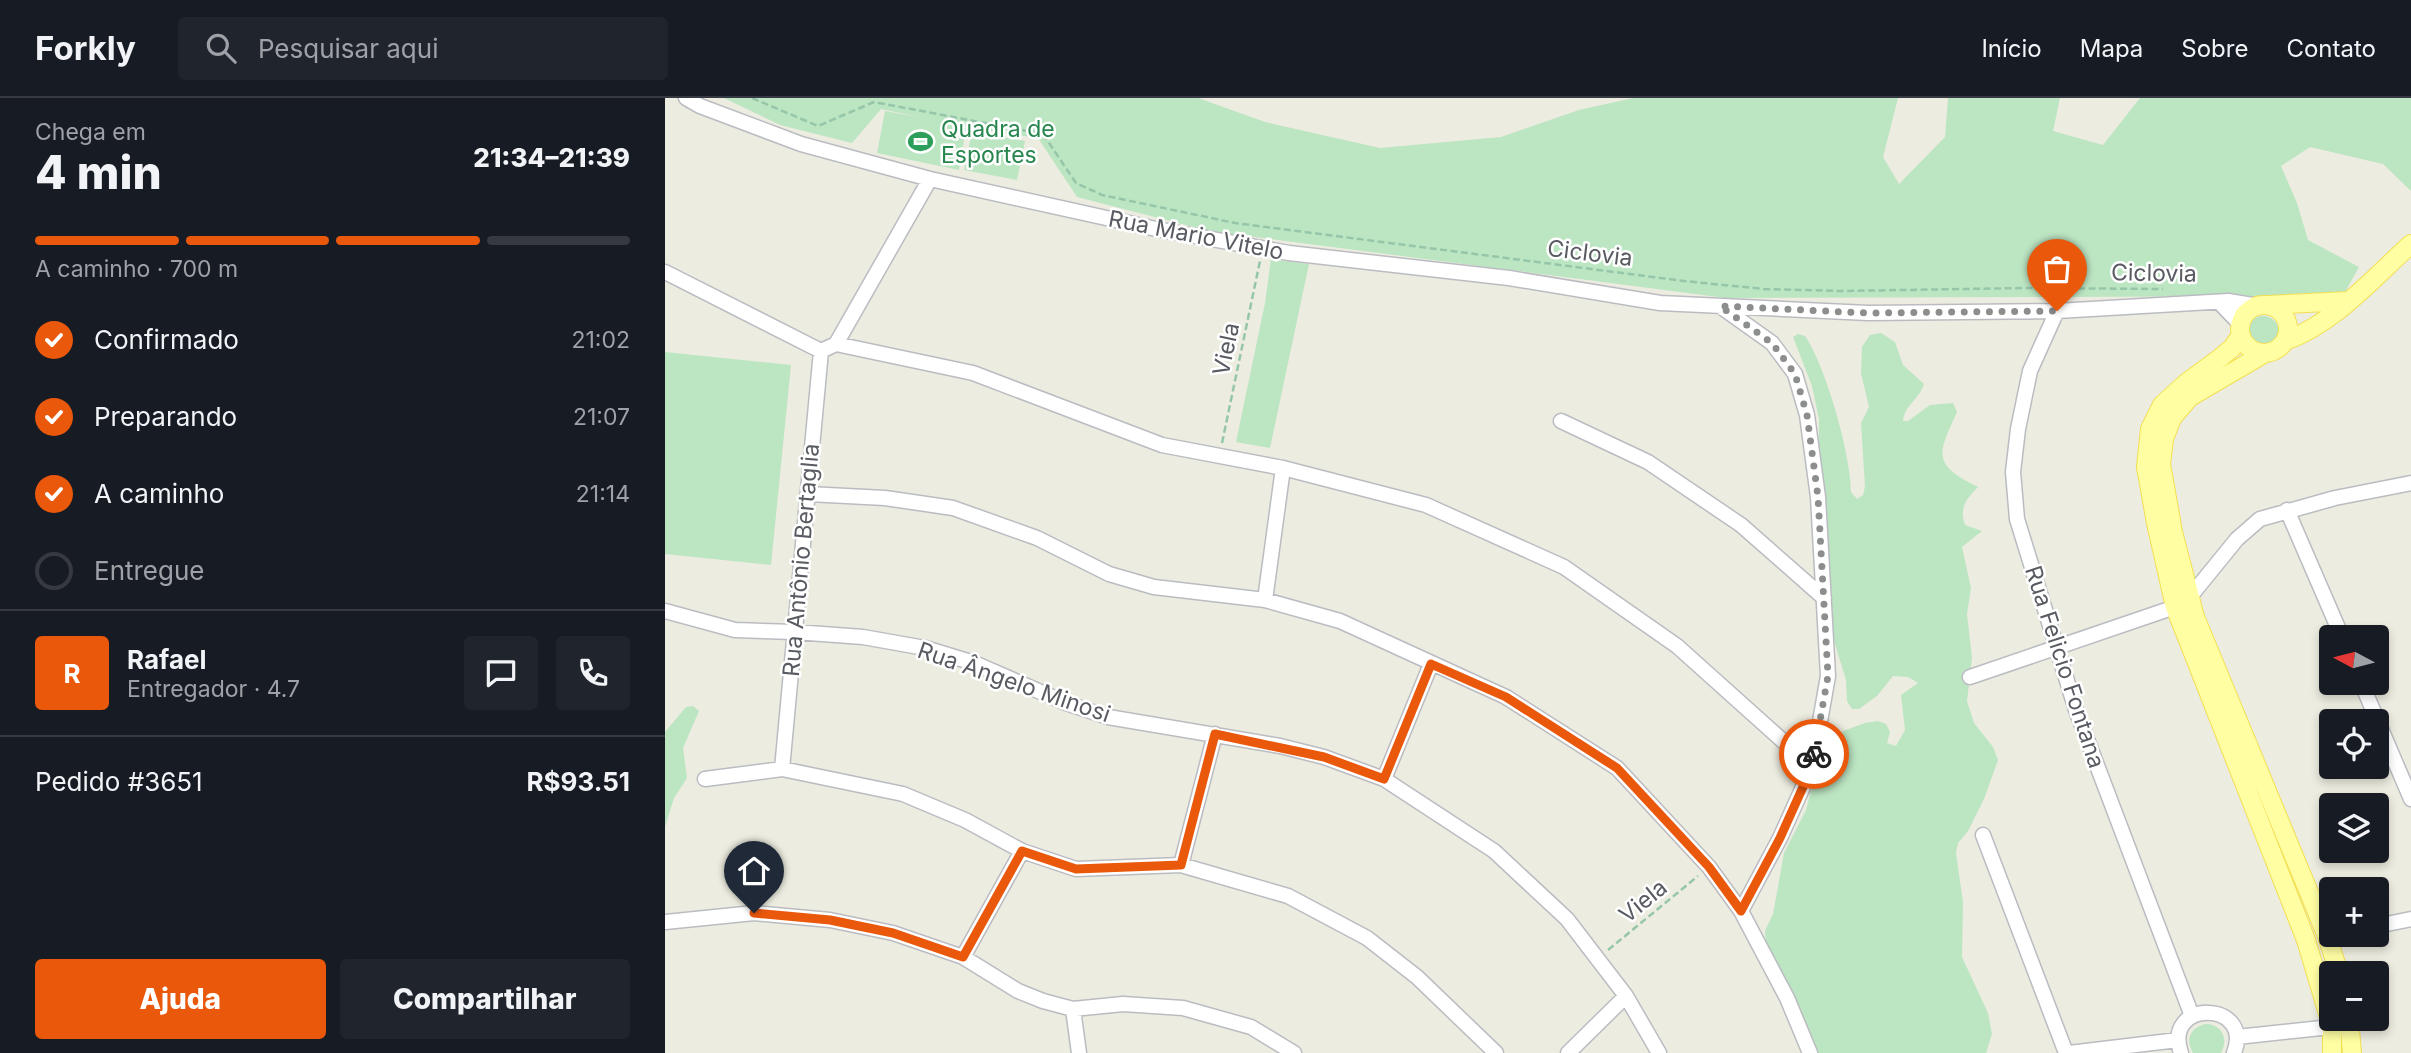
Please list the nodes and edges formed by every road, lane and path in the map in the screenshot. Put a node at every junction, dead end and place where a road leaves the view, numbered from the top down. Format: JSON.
{"nodes":[{"id":1,"x":686,"y":98,"type":"edge"},
{"id":2,"x":752,"y":98,"type":"edge"},
{"id":3,"x":930,"y":179,"type":"junction"},
{"id":4,"x":2411,"y":244,"type":"edge"},
{"id":5,"x":1263,"y":248,"type":"junction"},
{"id":6,"x":665,"y":272,"type":"edge"},
{"id":7,"x":2174,"y":289,"type":"dead end"},
{"id":8,"x":2348,"y":301,"type":"junction"},
{"id":9,"x":2219,"y":302,"type":"junction"},
{"id":10,"x":1720,"y":306,"type":"junction"},
{"id":11,"x":2263,"y":306,"type":"junction"},
{"id":12,"x":2057,"y":311,"type":"junction"},
{"id":13,"x":2241,"y":330,"type":"junction"},
{"id":14,"x":2285,"y":341,"type":"junction"},
{"id":15,"x":837,"y":344,"type":"junction"},
{"id":16,"x":821,"y":351,"type":"junction"},
{"id":17,"x":2265,"y":353,"type":"junction"},
{"id":18,"x":1561,"y":421,"type":"dead end"},
{"id":19,"x":1219,"y":456,"type":"junction"},
{"id":20,"x":1283,"y":468,"type":"junction"},
{"id":21,"x":2411,"y":483,"type":"edge"},
{"id":22,"x":808,"y":494,"type":"junction"},
{"id":23,"x":2287,"y":510,"type":"junction"},
{"id":24,"x":1824,"y":598,"type":"junction"},
{"id":25,"x":1265,"y":600,"type":"junction"},
{"id":26,"x":2182,"y":602,"type":"junction"},
{"id":27,"x":665,"y":611,"type":"edge"},
{"id":28,"x":2336,"y":625,"type":"edge"},
{"id":29,"x":795,"y":632,"type":"junction"},
{"id":30,"x":2056,"y":649,"type":"junction"},
{"id":31,"x":1431,"y":664,"type":"junction"},
{"id":32,"x":1970,"y":677,"type":"dead end"},
{"id":33,"x":2367,"y":695,"type":"edge"},
{"id":34,"x":1215,"y":734,"type":"junction"},
{"id":35,"x":1812,"y":767,"type":"junction"},
{"id":36,"x":782,"y":769,"type":"junction"},
{"id":37,"x":705,"y":779,"type":"dead end"},
{"id":38,"x":1384,"y":779,"type":"junction"},
{"id":39,"x":2411,"y":799,"type":"edge"},
{"id":40,"x":1983,"y":835,"type":"dead end"},
{"id":41,"x":1022,"y":851,"type":"junction"},
{"id":42,"x":1181,"y":865,"type":"junction"},
{"id":43,"x":1709,"y":867,"type":"junction"},
{"id":44,"x":2319,"y":907,"type":"edge"},
{"id":45,"x":1741,"y":911,"type":"junction"},
{"id":46,"x":2411,"y":919,"type":"edge"},
{"id":47,"x":665,"y":922,"type":"edge"},
{"id":48,"x":2389,"y":924,"type":"edge"},
{"id":49,"x":2319,"y":937,"type":"edge"},
{"id":50,"x":2306,"y":940,"type":"junction"},
{"id":51,"x":963,"y":957,"type":"junction"},
{"id":52,"x":1597,"y":958,"type":"junction"},
{"id":53,"x":2319,"y":969,"type":"edge"},
{"id":54,"x":1626,"y":996,"type":"junction"},
{"id":55,"x":1073,"y":1009,"type":"junction"},
{"id":56,"x":2192,"y":1016,"type":"junction"},
{"id":57,"x":2319,"y":1027,"type":"edge"},
{"id":58,"x":2341,"y":1031,"type":"edge"},
{"id":59,"x":2346,"y":1031,"type":"edge"},
{"id":60,"x":2237,"y":1037,"type":"junction"},
{"id":61,"x":2180,"y":1047,"type":"edge"},
{"id":62,"x":1079,"y":1053,"type":"edge"},
{"id":63,"x":1294,"y":1053,"type":"edge"},
{"id":64,"x":1496,"y":1053,"type":"edge"},
{"id":65,"x":1568,"y":1053,"type":"edge"},
{"id":66,"x":1659,"y":1053,"type":"edge"},
{"id":67,"x":1810,"y":1053,"type":"edge"},
{"id":68,"x":2067,"y":1053,"type":"edge"},
{"id":69,"x":2234,"y":1053,"type":"edge"},
{"id":70,"x":2332,"y":1053,"type":"edge"},
{"id":71,"x":2352,"y":1053,"type":"edge"}],
"edges":[{"from":1,"to":3,"type":"street","name":"Rua Mario Vitelo"},
{"from":2,"to":7,"type":"path","name":"Ciclovia"},
{"from":3,"to":5,"type":"street","name":"Rua Mario Vitelo"},
{"from":3,"to":15,"type":"street"},
{"from":4,"to":8,"type":"main road"},
{"from":5,"to":10,"type":"street","name":"Rua Mario Vitelo"},
{"from":5,"to":19,"type":"path","name":"Viela"},
{"from":6,"to":16,"type":"street"},
{"from":8,"to":11,"type":"main road"},
{"from":8,"to":14,"type":"main road"},
{"from":9,"to":11,"type":"street","name":"Rua Mario Vitelo"},
{"from":9,"to":12,"type":"street","name":"Rua Mario Vitelo"},
{"from":9,"to":13,"type":"street"},
{"from":10,"to":12,"type":"street","name":"Rua Mario Vitelo"},
{"from":10,"to":24,"type":"street"},
{"from":11,"to":13,"type":"main road"},
{"from":11,"to":14,"type":"main road"},
{"from":12,"to":30,"type":"street","name":"Rua Felicio Fontana"},
{"from":13,"to":17,"type":"main road"},
{"from":13,"to":26,"type":"main road"},
{"from":14,"to":17,"type":"main road"},
{"from":15,"to":16,"type":"street"},
{"from":15,"to":19,"type":"street"},
{"from":16,"to":22,"type":"street","name":"Rua Antônio Bertaglia"},
{"from":17,"to":26,"type":"main road"},
{"from":18,"to":24,"type":"street"},
{"from":19,"to":20,"type":"street"},
{"from":20,"to":25,"type":"street"},
{"from":20,"to":35,"type":"street"},
{"from":21,"to":23,"type":"street"},
{"from":22,"to":25,"type":"street"},
{"from":22,"to":29,"type":"street","name":"Rua Antônio Bertaglia"},
{"from":23,"to":26,"type":"street"},
{"from":23,"to":28,"type":"street"},
{"from":24,"to":35,"type":"street"},
{"from":25,"to":31,"type":"street"},
{"from":26,"to":30,"type":"street"},
{"from":26,"to":44,"type":"main road"},
{"from":26,"to":50,"type":"main road"},
{"from":27,"to":29,"type":"street","name":"Rua Ângelo Minosi"},
{"from":29,"to":34,"type":"street","name":"Rua Ângelo Minosi"},
{"from":29,"to":36,"type":"street","name":"Rua Antônio Bertaglia"},
{"from":30,"to":32,"type":"street"},
{"from":30,"to":56,"type":"street","name":"Rua Felicio Fontana"},
{"from":31,"to":38,"type":"street"},
{"from":31,"to":43,"type":"street"},
{"from":33,"to":39,"type":"street"},
{"from":34,"to":38,"type":"street","name":"Rua Ângelo Minosi"},
{"from":34,"to":42,"type":"street"},
{"from":35,"to":45,"type":"street"},
{"from":36,"to":37,"type":"street"},
{"from":36,"to":41,"type":"street"},
{"from":38,"to":52,"type":"street","name":"Rua Ângelo Minosi"},
{"from":40,"to":68,"type":"street"},
{"from":41,"to":42,"type":"street"},
{"from":41,"to":51,"type":"street"},
{"from":42,"to":64,"type":"street"},
{"from":43,"to":45,"type":"street"},
{"from":43,"to":52,"type":"path","name":"Viela"},
{"from":45,"to":67,"type":"street"},
{"from":46,"to":48,"type":"street"},
{"from":47,"to":51,"type":"street"},
{"from":49,"to":50,"type":"street"},
{"from":50,"to":53,"type":"main road"},
{"from":51,"to":55,"type":"street"},
{"from":52,"to":54,"type":"street","name":"Rua Ângelo Minosi"},
{"from":54,"to":65,"type":"street"},
{"from":54,"to":66,"type":"street","name":"Rua Ângelo Minosi"},
{"from":55,"to":62,"type":"street"},
{"from":55,"to":63,"type":"street"},
{"from":56,"to":60,"type":"street"},
{"from":56,"to":61,"type":"street"},
{"from":57,"to":60,"type":"street"},
{"from":58,"to":70,"type":"main road"},
{"from":59,"to":71,"type":"main road"},
{"from":60,"to":69,"type":"street"},
{"from":61,"to":68,"type":"street"}]}
